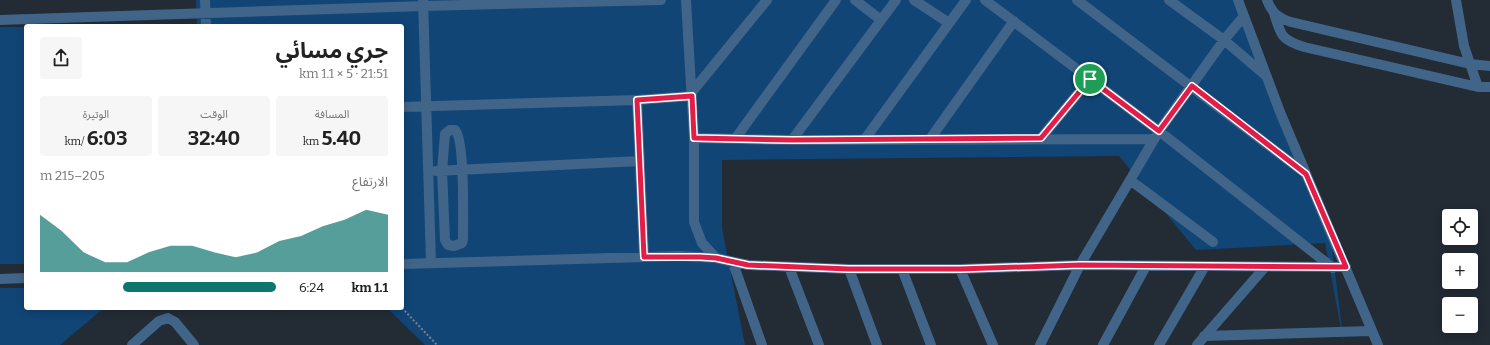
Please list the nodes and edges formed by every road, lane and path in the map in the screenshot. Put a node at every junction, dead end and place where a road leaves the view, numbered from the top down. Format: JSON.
{"nodes":[{"id":1,"x":205,"y":0,"type":"edge"},
{"id":2,"x":662,"y":0,"type":"edge"},
{"id":3,"x":686,"y":0,"type":"edge"},
{"id":4,"x":767,"y":0,"type":"edge"},
{"id":5,"x":836,"y":0,"type":"edge"},
{"id":6,"x":855,"y":0,"type":"edge"},
{"id":7,"x":896,"y":0,"type":"edge"},
{"id":8,"x":914,"y":0,"type":"edge"},
{"id":9,"x":966,"y":0,"type":"edge"},
{"id":10,"x":985,"y":0,"type":"edge"},
{"id":11,"x":1076,"y":0,"type":"edge"},
{"id":12,"x":1169,"y":0,"type":"edge"},
{"id":13,"x":1238,"y":0,"type":"edge"},
{"id":14,"x":1267,"y":0,"type":"edge"},
{"id":15,"x":1456,"y":0,"type":"edge"},
{"id":16,"x":424,"y":3,"type":"edge"},
{"id":17,"x":206,"y":13,"type":"junction"},
{"id":18,"x":1274,"y":13,"type":"junction"},
{"id":19,"x":1244,"y":16,"type":"junction"},
{"id":20,"x":0,"y":20,"type":"edge"},
{"id":21,"x":881,"y":20,"type":"junction"},
{"id":22,"x":1014,"y":22,"type":"junction"},
{"id":23,"x":950,"y":23,"type":"junction"},
{"id":24,"x":206,"y":24,"type":"edge"},
{"id":25,"x":1224,"y":40,"type":"junction"},
{"id":26,"x":1470,"y":64,"type":"junction"},
{"id":27,"x":1490,"y":66,"type":"edge"},
{"id":28,"x":1266,"y":75,"type":"junction"},
{"id":29,"x":1090,"y":79,"type":"junction"},
{"id":30,"x":1192,"y":86,"type":"junction"},
{"id":31,"x":1478,"y":87,"type":"junction"},
{"id":32,"x":1490,"y":87,"type":"edge"},
{"id":33,"x":692,"y":94,"type":"junction"},
{"id":34,"x":637,"y":100,"type":"junction"},
{"id":35,"x":404,"y":106,"type":"edge"},
{"id":36,"x":427,"y":106,"type":"junction"},
{"id":37,"x":1156,"y":135,"type":"junction"},
{"id":38,"x":694,"y":138,"type":"junction"},
{"id":39,"x":1041,"y":138,"type":"junction"},
{"id":40,"x":734,"y":139,"type":"junction"},
{"id":41,"x":865,"y":139,"type":"junction"},
{"id":42,"x":930,"y":139,"type":"junction"},
{"id":43,"x":792,"y":140,"type":"junction"},
{"id":44,"x":640,"y":161,"type":"junction"},
{"id":45,"x":462,"y":170,"type":"junction"},
{"id":46,"x":428,"y":171,"type":"junction"},
{"id":47,"x":442,"y":171,"type":"junction"},
{"id":48,"x":1306,"y":174,"type":"junction"},
{"id":49,"x":1130,"y":180,"type":"junction"},
{"id":50,"x":1213,"y":242,"type":"dead end"},
{"id":51,"x":644,"y":257,"type":"junction"},
{"id":52,"x":716,"y":258,"type":"junction"},
{"id":53,"x":431,"y":263,"type":"junction"},
{"id":54,"x":733,"y":263,"type":"junction"},
{"id":55,"x":404,"y":264,"type":"edge"},
{"id":56,"x":1080,"y":265,"type":"junction"},
{"id":57,"x":1146,"y":266,"type":"junction"},
{"id":58,"x":1205,"y":266,"type":"junction"},
{"id":59,"x":1265,"y":267,"type":"junction"},
{"id":60,"x":1346,"y":267,"type":"junction"},
{"id":61,"x":789,"y":268,"type":"junction"},
{"id":62,"x":1333,"y":268,"type":"junction"},
{"id":63,"x":849,"y":269,"type":"junction"},
{"id":64,"x":902,"y":269,"type":"junction"},
{"id":65,"x":960,"y":269,"type":"junction"},
{"id":66,"x":24,"y":278,"type":"edge"},
{"id":67,"x":0,"y":279,"type":"edge"},
{"id":68,"x":404,"y":310,"type":"edge"},
{"id":69,"x":1371,"y":331,"type":"junction"},
{"id":70,"x":1204,"y":336,"type":"junction"},
{"id":71,"x":132,"y":345,"type":"edge"},
{"id":72,"x":194,"y":345,"type":"edge"},
{"id":73,"x":438,"y":345,"type":"edge"},
{"id":74,"x":762,"y":345,"type":"edge"},
{"id":75,"x":819,"y":345,"type":"edge"},
{"id":76,"x":877,"y":345,"type":"edge"},
{"id":77,"x":931,"y":345,"type":"edge"},
{"id":78,"x":993,"y":345,"type":"edge"},
{"id":79,"x":1040,"y":345,"type":"edge"},
{"id":80,"x":1103,"y":345,"type":"edge"},
{"id":81,"x":1159,"y":345,"type":"edge"},
{"id":82,"x":1197,"y":345,"type":"edge"},
{"id":83,"x":1378,"y":345,"type":"edge"}],
"edges":[{"from":1,"to":17,"type":"street"},
{"from":2,"to":16,"type":"street"},
{"from":3,"to":33,"type":"street"},
{"from":4,"to":33,"type":"street"},
{"from":5,"to":40,"type":"street"},
{"from":6,"to":21,"type":"street"},
{"from":7,"to":21,"type":"street"},
{"from":8,"to":23,"type":"street"},
{"from":9,"to":23,"type":"street"},
{"from":10,"to":22,"type":"street"},
{"from":11,"to":30,"type":"street"},
{"from":12,"to":25,"type":"street"},
{"from":13,"to":19,"type":"street"},
{"from":14,"to":18,"type":"street"},
{"from":15,"to":26,"type":"street"},
{"from":16,"to":17,"type":"street"},
{"from":16,"to":36,"type":"street"},
{"from":17,"to":20,"type":"street"},
{"from":17,"to":24,"type":"street"},
{"from":18,"to":26,"type":"street"},
{"from":18,"to":31,"type":"street"},
{"from":19,"to":25,"type":"street"},
{"from":19,"to":28,"type":"street"},
{"from":21,"to":43,"type":"street"},
{"from":22,"to":29,"type":"street"},
{"from":22,"to":42,"type":"street"},
{"from":23,"to":41,"type":"street"},
{"from":25,"to":28,"type":"street"},
{"from":25,"to":30,"type":"street"},
{"from":26,"to":27,"type":"street"},
{"from":26,"to":31,"type":"street"},
{"from":28,"to":48,"type":"street"},
{"from":29,"to":37,"type":"street"},
{"from":29,"to":39,"type":"street"},
{"from":30,"to":37,"type":"street"},
{"from":30,"to":48,"type":"street"},
{"from":31,"to":32,"type":"street"},
{"from":33,"to":34,"type":"street"},
{"from":33,"to":38,"type":"street"},
{"from":34,"to":36,"type":"street"},
{"from":34,"to":44,"type":"street"},
{"from":35,"to":36,"type":"street"},
{"from":36,"to":46,"type":"street"},
{"from":37,"to":39,"type":"street"},
{"from":37,"to":49,"type":"street"},
{"from":37,"to":62,"type":"street"},
{"from":38,"to":40,"type":"street"},
{"from":38,"to":52,"type":"street"},
{"from":39,"to":42,"type":"street"},
{"from":40,"to":43,"type":"street"},
{"from":41,"to":42,"type":"street"},
{"from":41,"to":43,"type":"street"},
{"from":44,"to":45,"type":"street"},
{"from":44,"to":51,"type":"street"},
{"from":45,"to":47,"type":"street"},
{"from":45,"to":47,"type":"street"},
{"from":45,"to":47,"type":"street"},
{"from":46,"to":47,"type":"street"},
{"from":46,"to":53,"type":"street"},
{"from":48,"to":60,"type":"street"},
{"from":49,"to":50,"type":"street"},
{"from":49,"to":56,"type":"street"},
{"from":51,"to":52,"type":"street"},
{"from":51,"to":53,"type":"street"},
{"from":52,"to":54,"type":"street"},
{"from":53,"to":55,"type":"street"},
{"from":54,"to":61,"type":"street"},
{"from":54,"to":74,"type":"street"},
{"from":56,"to":57,"type":"street"},
{"from":56,"to":65,"type":"street"},
{"from":56,"to":79,"type":"street"},
{"from":57,"to":58,"type":"street"},
{"from":57,"to":80,"type":"street"},
{"from":58,"to":59,"type":"street"},
{"from":58,"to":81,"type":"street"},
{"from":59,"to":62,"type":"street"},
{"from":59,"to":70,"type":"street"},
{"from":60,"to":62,"type":"street"},
{"from":60,"to":69,"type":"street"},
{"from":61,"to":63,"type":"street"},
{"from":61,"to":75,"type":"street"},
{"from":63,"to":64,"type":"street"},
{"from":63,"to":76,"type":"street"},
{"from":64,"to":65,"type":"street"},
{"from":64,"to":77,"type":"street"},
{"from":65,"to":78,"type":"street"},
{"from":66,"to":67,"type":"street"},
{"from":68,"to":73,"type":"path"},
{"from":69,"to":70,"type":"street"},
{"from":69,"to":83,"type":"street"},
{"from":70,"to":82,"type":"street"},
{"from":71,"to":72,"type":"street"}]}
